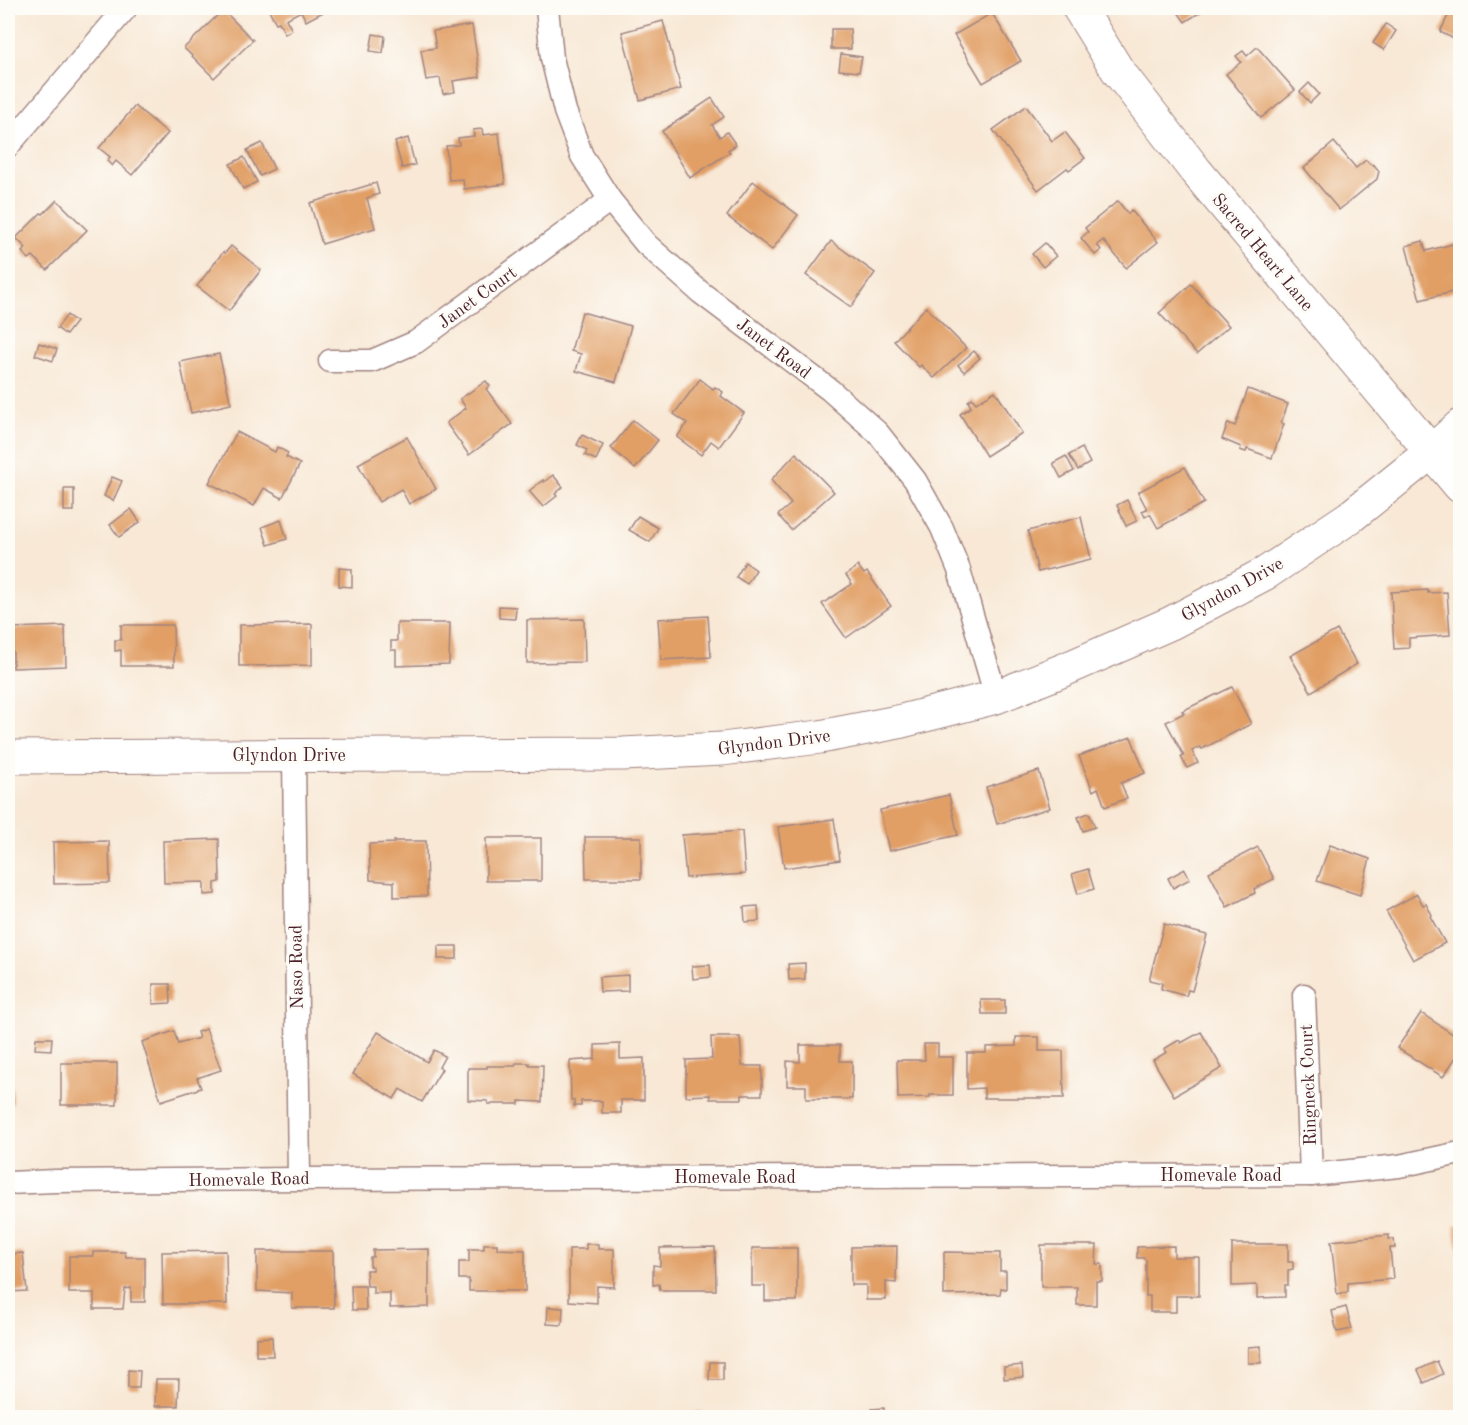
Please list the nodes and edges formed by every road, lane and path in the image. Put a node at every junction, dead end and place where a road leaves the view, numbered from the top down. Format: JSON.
{"nodes":[{"id":1,"x":547,"y":8,"type":"edge"},
{"id":2,"x":1079,"y":8,"type":"edge"},
{"id":3,"x":116,"y":11,"type":"edge"},
{"id":4,"x":8,"y":146,"type":"edge"},
{"id":5,"x":610,"y":200,"type":"junction"},
{"id":6,"x":330,"y":361,"type":"dead end"},
{"id":7,"x":1461,"y":426,"type":"edge"},
{"id":8,"x":1431,"y":452,"type":"junction"},
{"id":9,"x":1461,"y":486,"type":"edge"},
{"id":10,"x":996,"y":697,"type":"junction"},
{"id":11,"x":294,"y":755,"type":"junction"},
{"id":12,"x":8,"y":757,"type":"edge"},
{"id":13,"x":1304,"y":995,"type":"dead end"},
{"id":14,"x":1461,"y":1153,"type":"edge"},
{"id":15,"x":1311,"y":1174,"type":"junction"},
{"id":16,"x":299,"y":1179,"type":"junction"},
{"id":17,"x":8,"y":1183,"type":"edge"}],
"edges":[{"from":1,"to":5,"type":"street","name":"Janet Road"},
{"from":2,"to":8,"type":"street","name":"Sacred Heart Lane"},
{"from":3,"to":4,"type":"street"},
{"from":5,"to":6,"type":"street","name":"Janet Court"},
{"from":5,"to":10,"type":"street","name":"Janet Road"},
{"from":7,"to":8,"type":"street","name":"Glyndon Drive"},
{"from":8,"to":9,"type":"street","name":"Sacred Heart Lane"},
{"from":8,"to":10,"type":"street","name":"Glyndon Drive"},
{"from":10,"to":11,"type":"street","name":"Glyndon Drive"},
{"from":11,"to":12,"type":"street","name":"Glyndon Drive"},
{"from":11,"to":16,"type":"street","name":"Naso Road"},
{"from":13,"to":15,"type":"street","name":"Ringneck Court"},
{"from":14,"to":15,"type":"street","name":"Homevale Road"},
{"from":15,"to":16,"type":"street","name":"Homevale Road"},
{"from":16,"to":17,"type":"street","name":"Homevale Road"}]}
